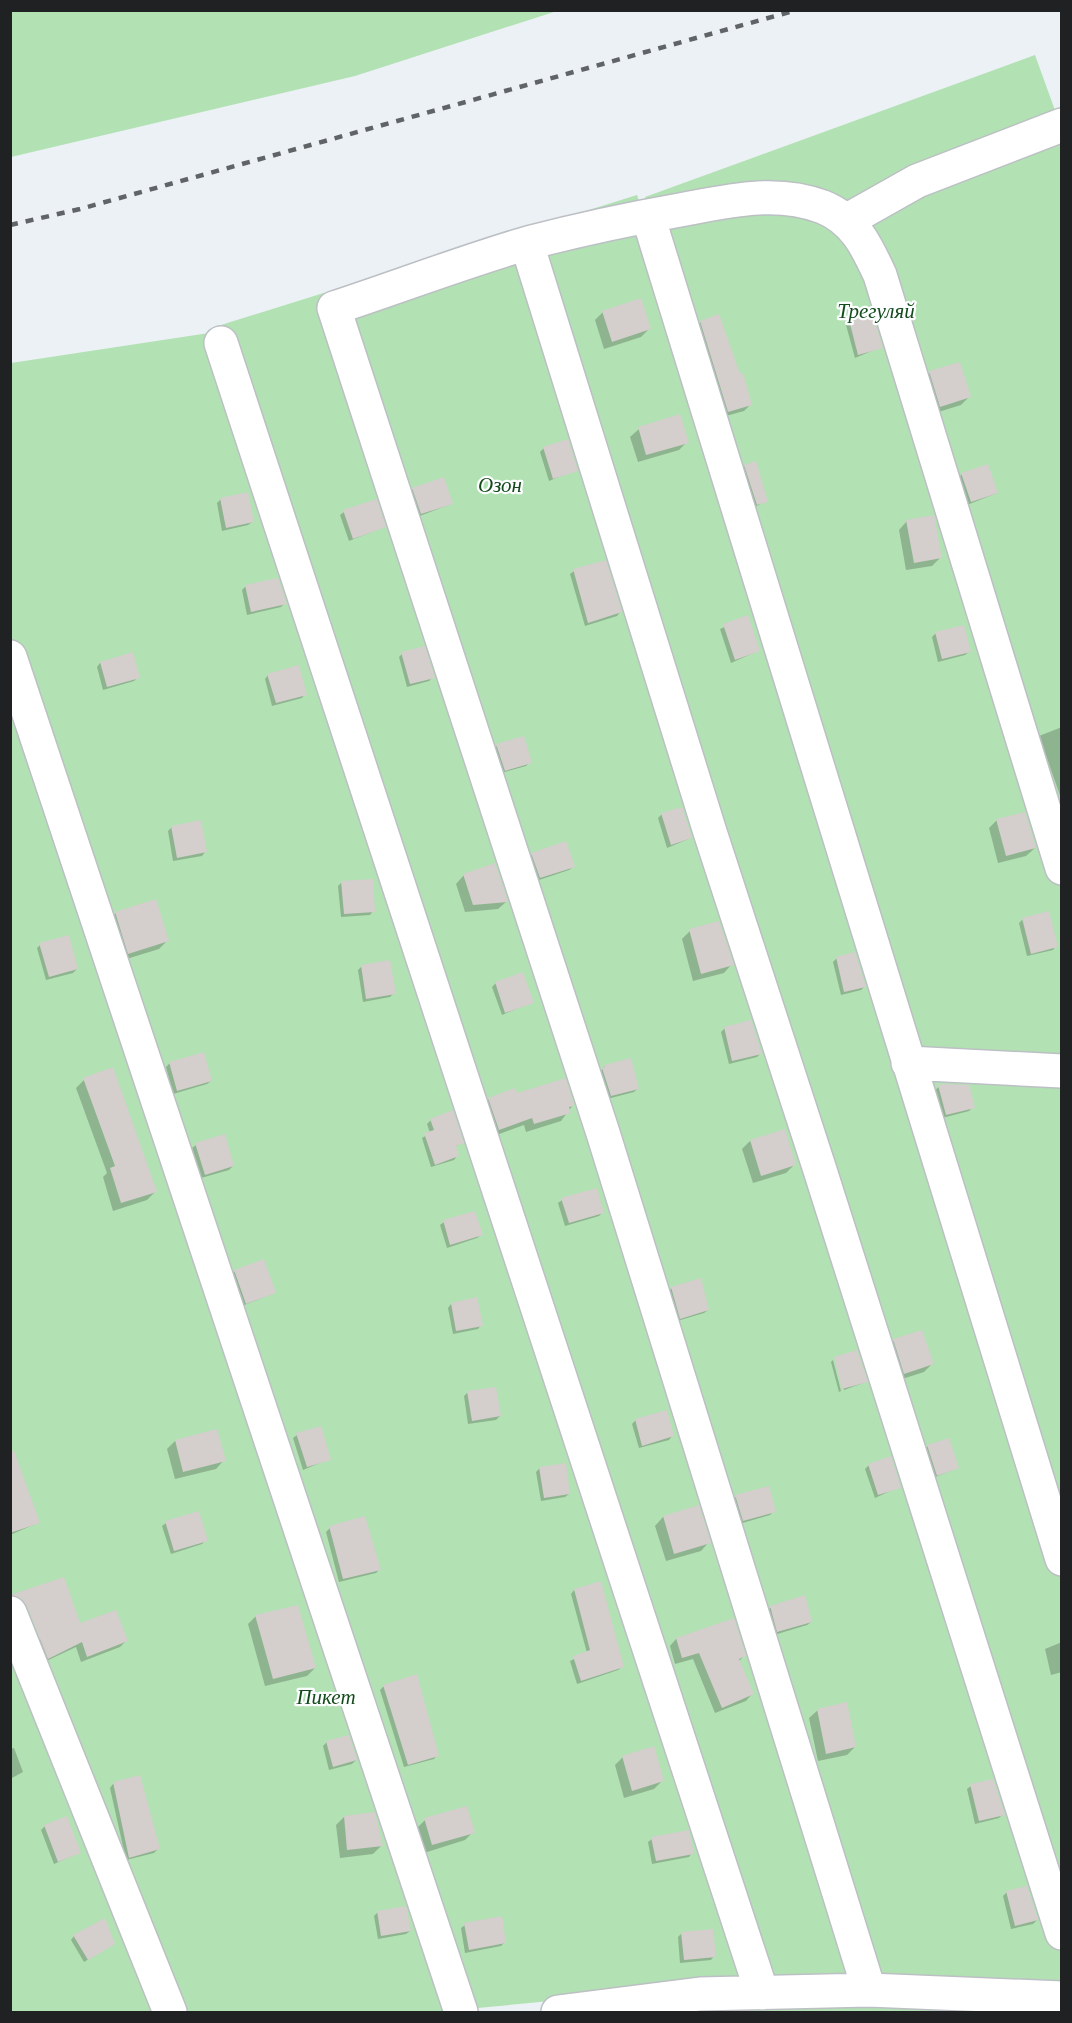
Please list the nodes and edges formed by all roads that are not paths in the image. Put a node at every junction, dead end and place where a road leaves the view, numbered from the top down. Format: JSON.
{"nodes":[{"id":1,"x":1060,"y":129,"type":"edge"},
{"id":2,"x":648,"y":216,"type":"junction"},
{"id":3,"x":846,"y":220,"type":"junction"},
{"id":4,"x":527,"y":244,"type":"junction"},
{"id":5,"x":221,"y":343,"type":"dead end"},
{"id":6,"x":10,"y":657,"type":"edge"},
{"id":7,"x":1062,"y":868,"type":"edge"},
{"id":8,"x":908,"y":1063,"type":"junction"},
{"id":9,"x":1062,"y":1071,"type":"edge"},
{"id":10,"x":1062,"y":1559,"type":"edge"},
{"id":11,"x":10,"y":1613,"type":"edge"},
{"id":12,"x":1062,"y":1933,"type":"edge"},
{"id":13,"x":869,"y":1990,"type":"junction"},
{"id":14,"x":762,"y":1993,"type":"junction"},
{"id":15,"x":1062,"y":1998,"type":"edge"},
{"id":16,"x":170,"y":2013,"type":"edge"},
{"id":17,"x":461,"y":2013,"type":"edge"},
{"id":18,"x":558,"y":2013,"type":"edge"}],
"edges":[{"from":1,"to":3,"type":"street"},
{"from":2,"to":3,"type":"street"},
{"from":2,"to":4,"type":"street"},
{"from":2,"to":8,"type":"street"},
{"from":3,"to":7,"type":"street"},
{"from":4,"to":12,"type":"street"},
{"from":4,"to":13,"type":"street"},
{"from":5,"to":14,"type":"street"},
{"from":6,"to":17,"type":"street"},
{"from":8,"to":9,"type":"street"},
{"from":8,"to":10,"type":"street"},
{"from":11,"to":16,"type":"street"},
{"from":13,"to":14,"type":"street"},
{"from":13,"to":15,"type":"street"},
{"from":14,"to":18,"type":"street"}]}
